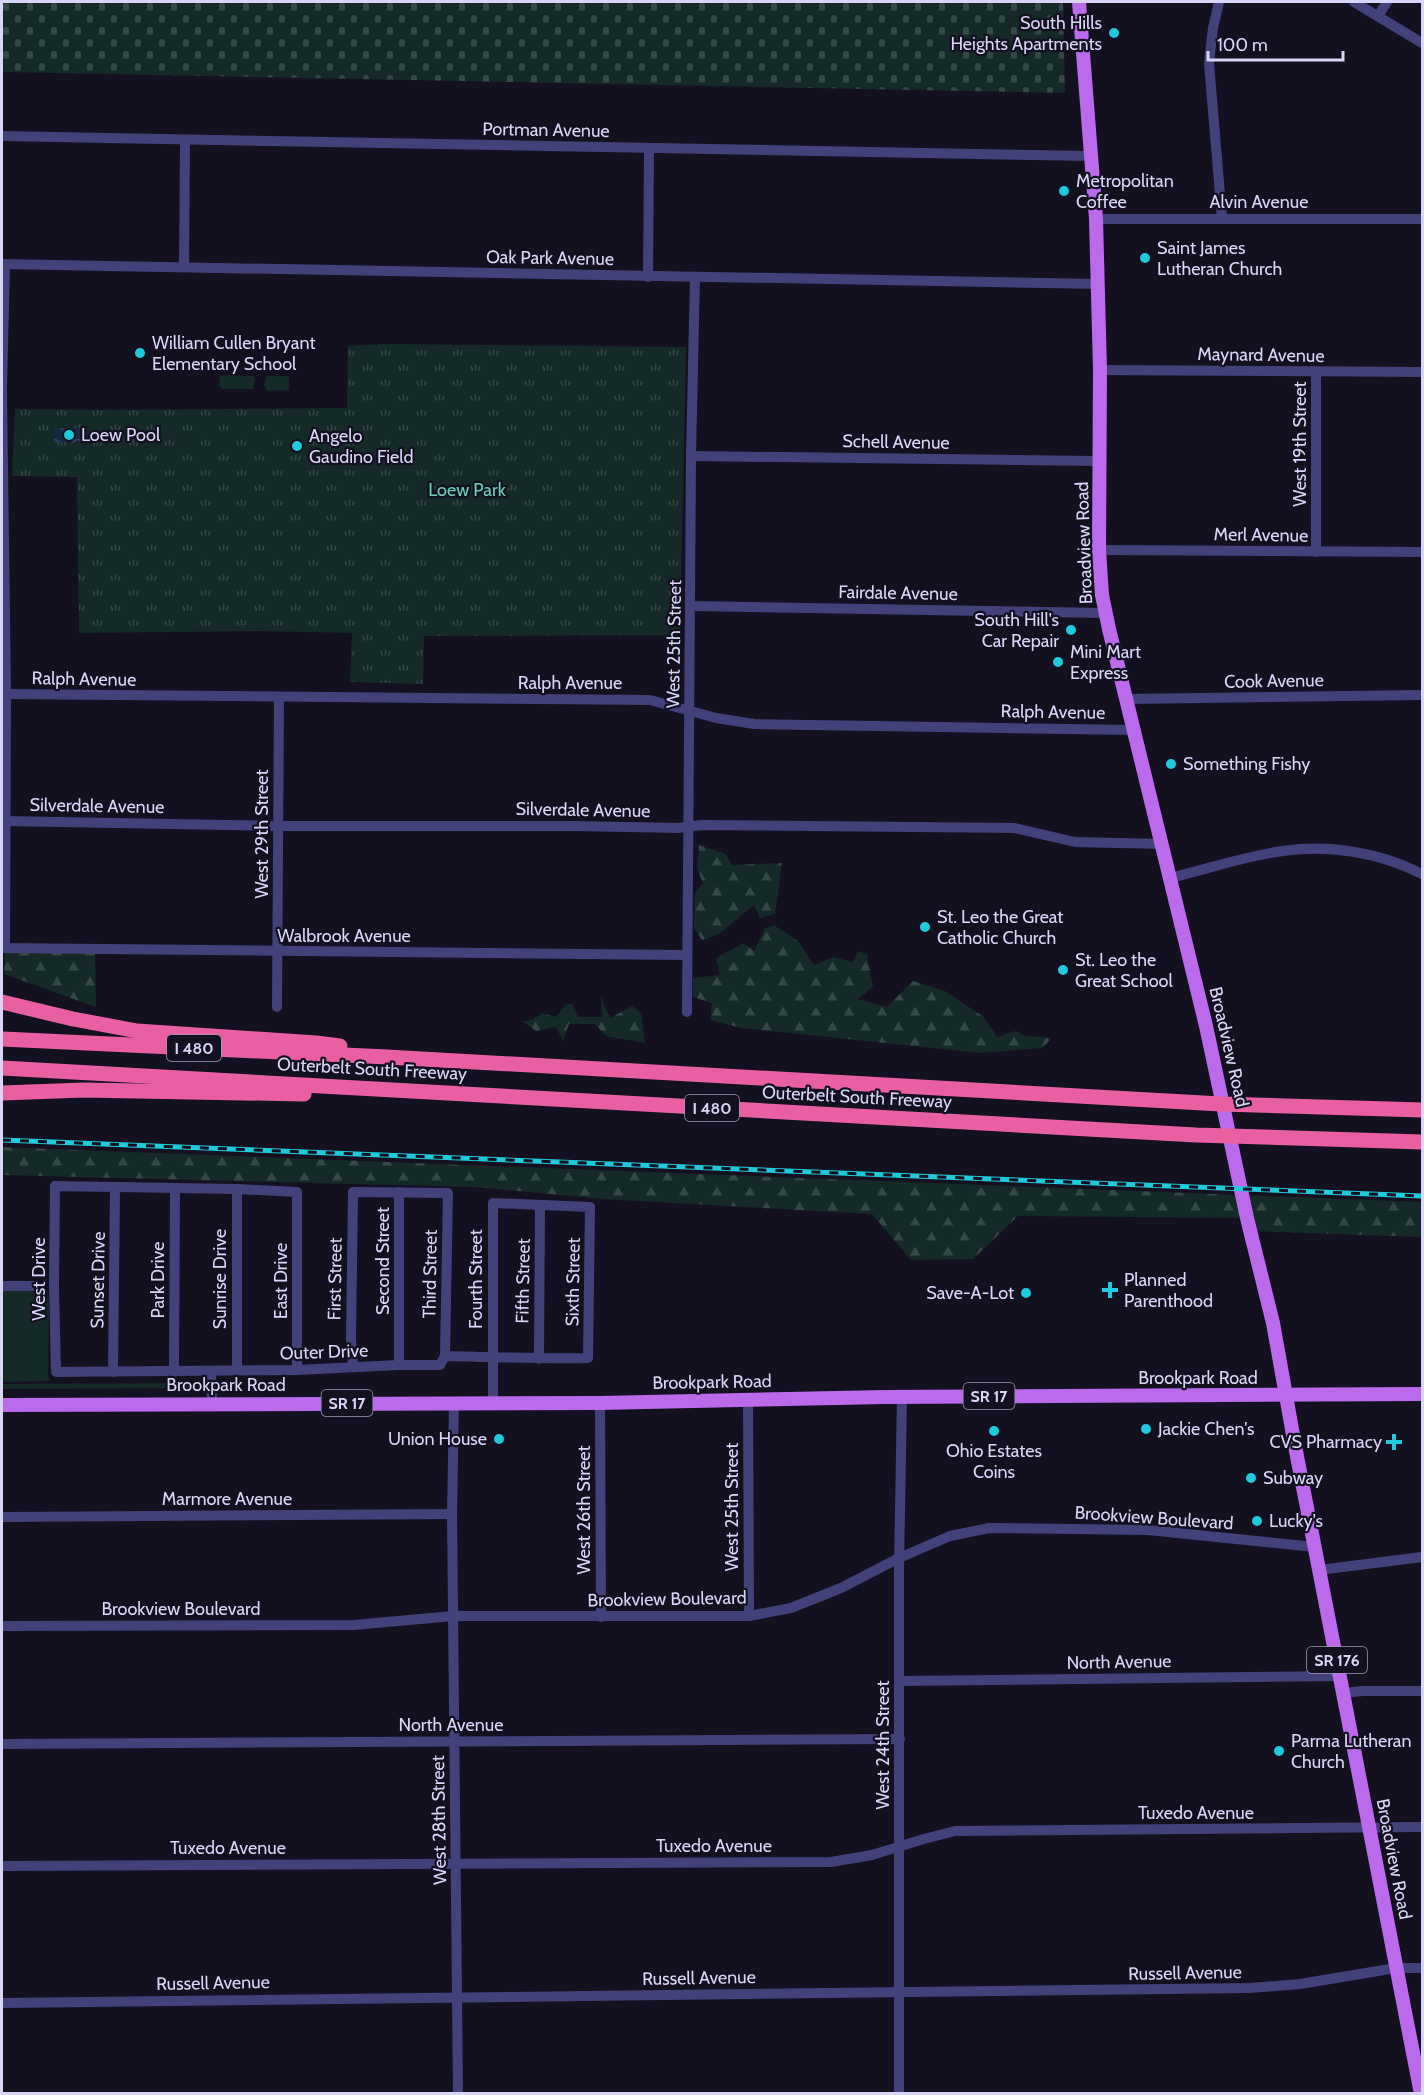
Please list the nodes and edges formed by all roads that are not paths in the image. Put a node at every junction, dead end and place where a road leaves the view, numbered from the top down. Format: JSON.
{"nodes":[{"id":1,"x":1079,"y":2,"type":"edge"},
{"id":2,"x":1219,"y":2,"type":"edge"},
{"id":3,"x":1354,"y":2,"type":"edge"},
{"id":4,"x":1387,"y":2,"type":"edge"},
{"id":5,"x":1378,"y":16,"type":"junction"},
{"id":6,"x":1422,"y":43,"type":"edge"},
{"id":7,"x":2,"y":136,"type":"edge"},
{"id":8,"x":185,"y":140,"type":"junction"},
{"id":9,"x":649,"y":149,"type":"junction"},
{"id":10,"x":1090,"y":156,"type":"junction"},
{"id":11,"x":1222,"y":218,"type":"junction"},
{"id":12,"x":1096,"y":219,"type":"junction"},
{"id":13,"x":1422,"y":219,"type":"edge"},
{"id":14,"x":3,"y":264,"type":"edge"},
{"id":15,"x":184,"y":267,"type":"junction"},
{"id":16,"x":648,"y":277,"type":"junction"},
{"id":17,"x":695,"y":277,"type":"junction"},
{"id":18,"x":1098,"y":284,"type":"junction"},
{"id":19,"x":1100,"y":370,"type":"junction"},
{"id":20,"x":1422,"y":372,"type":"edge"},
{"id":21,"x":1316,"y":373,"type":"junction"},
{"id":22,"x":2,"y":389,"type":"edge"},
{"id":23,"x":691,"y":456,"type":"junction"},
{"id":24,"x":1100,"y":461,"type":"junction"},
{"id":25,"x":3,"y":538,"type":"edge"},
{"id":26,"x":1099,"y":549,"type":"junction"},
{"id":27,"x":1316,"y":552,"type":"junction"},
{"id":28,"x":1422,"y":552,"type":"edge"},
{"id":29,"x":691,"y":606,"type":"junction"},
{"id":30,"x":1105,"y":613,"type":"junction"},
{"id":31,"x":4,"y":694,"type":"edge"},
{"id":32,"x":1422,"y":695,"type":"edge"},
{"id":33,"x":279,"y":697,"type":"junction"},
{"id":34,"x":1126,"y":699,"type":"junction"},
{"id":35,"x":689,"y":710,"type":"junction"},
{"id":36,"x":1134,"y":730,"type":"junction"},
{"id":37,"x":3,"y":821,"type":"edge"},
{"id":38,"x":279,"y":826,"type":"junction"},
{"id":39,"x":688,"y":826,"type":"junction"},
{"id":40,"x":1162,"y":844,"type":"junction"},
{"id":41,"x":1422,"y":874,"type":"edge"},
{"id":42,"x":1170,"y":878,"type":"junction"},
{"id":43,"x":3,"y":948,"type":"edge"},
{"id":44,"x":277,"y":952,"type":"junction"},
{"id":45,"x":687,"y":955,"type":"junction"},
{"id":46,"x":2,"y":1002,"type":"edge"},
{"id":47,"x":277,"y":1007,"type":"dead end"},
{"id":48,"x":687,"y":1012,"type":"dead end"},
{"id":49,"x":2,"y":1039,"type":"edge"},
{"id":50,"x":387,"y":1057,"type":"junction"},
{"id":51,"x":2,"y":1068,"type":"edge"},
{"id":52,"x":378,"y":1089,"type":"junction"},
{"id":53,"x":2,"y":1093,"type":"edge"},
{"id":54,"x":1422,"y":1110,"type":"edge"},
{"id":55,"x":1422,"y":1142,"type":"edge"},
{"id":56,"x":115,"y":1188,"type":"junction"},
{"id":57,"x":175,"y":1189,"type":"junction"},
{"id":58,"x":237,"y":1189,"type":"junction"},
{"id":59,"x":399,"y":1192,"type":"junction"},
{"id":60,"x":540,"y":1204,"type":"junction"},
{"id":61,"x":2,"y":1286,"type":"edge"},
{"id":62,"x":35,"y":1286,"type":"dead end"},
{"id":63,"x":445,"y":1356,"type":"junction"},
{"id":64,"x":492,"y":1357,"type":"junction"},
{"id":65,"x":588,"y":1358,"type":"joint"},
{"id":66,"x":539,"y":1359,"type":"junction"},
{"id":67,"x":399,"y":1365,"type":"junction"},
{"id":68,"x":353,"y":1367,"type":"junction"},
{"id":69,"x":237,"y":1370,"type":"junction"},
{"id":70,"x":297,"y":1370,"type":"junction"},
{"id":71,"x":211,"y":1371,"type":"junction"},
{"id":72,"x":56,"y":1372,"type":"joint"},
{"id":73,"x":113,"y":1372,"type":"junction"},
{"id":74,"x":174,"y":1372,"type":"junction"},
{"id":75,"x":1422,"y":1394,"type":"edge"},
{"id":76,"x":902,"y":1396,"type":"junction"},
{"id":77,"x":1286,"y":1396,"type":"junction"},
{"id":78,"x":748,"y":1398,"type":"junction"},
{"id":79,"x":454,"y":1402,"type":"junction"},
{"id":80,"x":493,"y":1402,"type":"junction"},
{"id":81,"x":600,"y":1403,"type":"junction"},
{"id":82,"x":212,"y":1404,"type":"junction"},
{"id":83,"x":2,"y":1405,"type":"edge"},
{"id":84,"x":452,"y":1514,"type":"junction"},
{"id":85,"x":2,"y":1517,"type":"edge"},
{"id":86,"x":1315,"y":1547,"type":"junction"},
{"id":87,"x":1422,"y":1557,"type":"edge"},
{"id":88,"x":899,"y":1558,"type":"junction"},
{"id":89,"x":1319,"y":1570,"type":"junction"},
{"id":90,"x":453,"y":1616,"type":"junction"},
{"id":91,"x":749,"y":1616,"type":"junction"},
{"id":92,"x":601,"y":1617,"type":"junction"},
{"id":93,"x":2,"y":1626,"type":"edge"},
{"id":94,"x":1340,"y":1676,"type":"junction"},
{"id":95,"x":899,"y":1681,"type":"junction"},
{"id":96,"x":1422,"y":1691,"type":"edge"},
{"id":97,"x":1343,"y":1693,"type":"junction"},
{"id":98,"x":900,"y":1739,"type":"junction"},
{"id":99,"x":455,"y":1741,"type":"junction"},
{"id":100,"x":2,"y":1744,"type":"edge"},
{"id":101,"x":1422,"y":1827,"type":"edge"},
{"id":102,"x":1370,"y":1828,"type":"junction"},
{"id":103,"x":899,"y":1848,"type":"junction"},
{"id":104,"x":456,"y":1864,"type":"junction"},
{"id":105,"x":2,"y":1866,"type":"edge"},
{"id":106,"x":1396,"y":1968,"type":"junction"},
{"id":107,"x":1422,"y":1968,"type":"edge"},
{"id":108,"x":899,"y":1993,"type":"junction"},
{"id":109,"x":456,"y":1997,"type":"junction"},
{"id":110,"x":2,"y":2002,"type":"edge"},
{"id":111,"x":458,"y":2094,"type":"edge"},
{"id":112,"x":899,"y":2094,"type":"edge"},
{"id":113,"x":1421,"y":2094,"type":"edge"}],
"edges":[{"from":1,"to":10,"type":"main road","name":"Broadview Road"},
{"from":2,"to":11,"type":"street"},
{"from":3,"to":5,"type":"street"},
{"from":4,"to":5,"type":"street"},
{"from":5,"to":6,"type":"street"},
{"from":7,"to":8,"type":"street","name":"Portman Avenue"},
{"from":8,"to":9,"type":"street","name":"Portman Avenue"},
{"from":8,"to":15,"type":"street"},
{"from":9,"to":10,"type":"street","name":"Portman Avenue"},
{"from":9,"to":16,"type":"street"},
{"from":10,"to":12,"type":"main road","name":"Broadview Road"},
{"from":11,"to":12,"type":"street","name":"Alvin Avenue"},
{"from":11,"to":13,"type":"street","name":"Alvin Avenue"},
{"from":12,"to":18,"type":"main road","name":"Broadview Road"},
{"from":14,"to":15,"type":"street","name":"Oak Park Avenue"},
{"from":14,"to":22,"type":"street"},
{"from":15,"to":16,"type":"street","name":"Oak Park Avenue"},
{"from":16,"to":17,"type":"street","name":"Oak Park Avenue"},
{"from":17,"to":18,"type":"street","name":"Oak Park Avenue"},
{"from":17,"to":23,"type":"street","name":"West 25th Street"},
{"from":18,"to":19,"type":"main road","name":"Broadview Road"},
{"from":19,"to":21,"type":"street","name":"Maynard Avenue"},
{"from":19,"to":24,"type":"main road","name":"Broadview Road"},
{"from":20,"to":21,"type":"street","name":"Maynard Avenue"},
{"from":21,"to":27,"type":"street","name":"West 19th Street"},
{"from":22,"to":25,"type":"street"},
{"from":23,"to":24,"type":"street","name":"Schell Avenue"},
{"from":23,"to":29,"type":"street","name":"West 25th Street"},
{"from":24,"to":26,"type":"main road","name":"Broadview Road"},
{"from":25,"to":31,"type":"street"},
{"from":26,"to":27,"type":"street","name":"Merl Avenue"},
{"from":26,"to":30,"type":"main road","name":"Broadview Road"},
{"from":27,"to":28,"type":"street","name":"Merl Avenue"},
{"from":29,"to":30,"type":"street","name":"Fairdale Avenue"},
{"from":29,"to":35,"type":"street","name":"West 25th Street"},
{"from":30,"to":34,"type":"main road","name":"Broadview Road"},
{"from":31,"to":33,"type":"street","name":"Ralph Avenue"},
{"from":31,"to":37,"type":"street"},
{"from":32,"to":34,"type":"street","name":"Cook Avenue"},
{"from":33,"to":35,"type":"street","name":"Ralph Avenue"},
{"from":33,"to":38,"type":"street","name":"West 29th Street"},
{"from":34,"to":36,"type":"main road","name":"Broadview Road"},
{"from":35,"to":36,"type":"street","name":"Ralph Avenue"},
{"from":35,"to":39,"type":"street","name":"West 25th Street"},
{"from":36,"to":40,"type":"main road","name":"Broadview Road"},
{"from":37,"to":38,"type":"street","name":"Silverdale Avenue"},
{"from":37,"to":43,"type":"street"},
{"from":38,"to":39,"type":"street","name":"Silverdale Avenue"},
{"from":38,"to":44,"type":"street","name":"West 29th Street"},
{"from":39,"to":40,"type":"street","name":"Silverdale Avenue"},
{"from":39,"to":45,"type":"street","name":"West 25th Street"},
{"from":40,"to":42,"type":"main road","name":"Broadview Road"},
{"from":41,"to":42,"type":"street"},
{"from":42,"to":77,"type":"main road","name":"Broadview Road"},
{"from":43,"to":44,"type":"street","name":"Walbrook Avenue"},
{"from":44,"to":45,"type":"street","name":"Walbrook Avenue"},
{"from":44,"to":47,"type":"street","name":"West 29th Street"},
{"from":45,"to":48,"type":"street","name":"West 25th Street"},
{"from":46,"to":50,"type":"highway"},
{"from":49,"to":50,"type":"highway","name":"Outerbelt South Freeway","number":"I 480"},
{"from":50,"to":54,"type":"highway","name":"Outerbelt South Freeway","number":"I 480"},
{"from":51,"to":52,"type":"highway","name":"Outerbelt South Freeway","number":"I 480"},
{"from":52,"to":53,"type":"highway"},
{"from":52,"to":55,"type":"highway","name":"Outerbelt South Freeway","number":"I 480"},
{"from":56,"to":57,"type":"street"},
{"from":56,"to":72,"type":"street","name":"West Drive"},
{"from":56,"to":73,"type":"street","name":"Sunset Drive"},
{"from":57,"to":58,"type":"street"},
{"from":57,"to":74,"type":"street","name":"Park Drive"},
{"from":58,"to":69,"type":"street","name":"Sunrise Drive"},
{"from":58,"to":70,"type":"street","name":"East Drive"},
{"from":59,"to":63,"type":"street","name":"Third Street"},
{"from":59,"to":67,"type":"street","name":"Second Street"},
{"from":59,"to":68,"type":"street","name":"First Street"},
{"from":60,"to":64,"type":"street","name":"Fourth Street"},
{"from":60,"to":65,"type":"street","name":"Sixth Street"},
{"from":60,"to":66,"type":"street","name":"Fifth Street"},
{"from":61,"to":62,"type":"street"},
{"from":63,"to":64,"type":"street","name":"Outer Drive"},
{"from":63,"to":67,"type":"street","name":"Outer Drive"},
{"from":64,"to":66,"type":"street","name":"Outer Drive"},
{"from":64,"to":80,"type":"street","name":"Fourth Street"},
{"from":65,"to":66,"type":"street","name":"Outer Drive"},
{"from":67,"to":68,"type":"street","name":"Outer Drive"},
{"from":68,"to":70,"type":"street","name":"Outer Drive"},
{"from":69,"to":70,"type":"street","name":"Outer Drive"},
{"from":69,"to":71,"type":"street","name":"Outer Drive"},
{"from":71,"to":74,"type":"street","name":"Outer Drive"},
{"from":71,"to":82,"type":"street"},
{"from":72,"to":73,"type":"street","name":"Outer Drive"},
{"from":73,"to":74,"type":"street","name":"Outer Drive"},
{"from":75,"to":77,"type":"main road","name":"Brookpark Road","number":"SR 17"},
{"from":76,"to":77,"type":"main road","name":"Brookpark Road","number":"SR 17"},
{"from":76,"to":78,"type":"main road","name":"Brookpark Road","number":"SR 17"},
{"from":76,"to":88,"type":"street","name":"West 24th Street"},
{"from":77,"to":86,"type":"main road","name":"Broadview Road","number":"SR 176"},
{"from":78,"to":81,"type":"main road","name":"Brookpark Road","number":"SR 17"},
{"from":78,"to":91,"type":"street","name":"West 25th Street"},
{"from":79,"to":80,"type":"main road","name":"Brookpark Road","number":"SR 17"},
{"from":79,"to":82,"type":"main road","name":"Brookpark Road","number":"SR 17"},
{"from":79,"to":84,"type":"street","name":"West 28th Street"},
{"from":80,"to":81,"type":"main road","name":"Brookpark Road","number":"SR 17"},
{"from":81,"to":92,"type":"street","name":"West 26th Street"},
{"from":82,"to":83,"type":"main road","name":"Brookpark Road","number":"SR 17"},
{"from":84,"to":85,"type":"street","name":"Marmore Avenue"},
{"from":84,"to":90,"type":"street","name":"West 28th Street"},
{"from":86,"to":88,"type":"street","name":"Brookview Boulevard"},
{"from":86,"to":89,"type":"main road","name":"Broadview Road","number":"SR 176"},
{"from":87,"to":89,"type":"street"},
{"from":88,"to":91,"type":"street","name":"Brookview Boulevard"},
{"from":88,"to":95,"type":"street","name":"West 24th Street"},
{"from":89,"to":94,"type":"main road","name":"Broadview Road","number":"SR 176"},
{"from":90,"to":92,"type":"street","name":"Brookview Boulevard"},
{"from":90,"to":93,"type":"street","name":"Brookview Boulevard"},
{"from":90,"to":99,"type":"street","name":"West 28th Street"},
{"from":91,"to":92,"type":"street","name":"Brookview Boulevard"},
{"from":94,"to":95,"type":"street","name":"North Avenue"},
{"from":94,"to":97,"type":"main road","name":"Broadview Road","number":"SR 176"},
{"from":95,"to":98,"type":"street","name":"West 24th Street"},
{"from":96,"to":97,"type":"street"},
{"from":97,"to":102,"type":"main road","name":"Broadview Road","number":"SR 176"},
{"from":98,"to":99,"type":"street","name":"North Avenue"},
{"from":98,"to":103,"type":"street","name":"West 24th Street"},
{"from":99,"to":100,"type":"street","name":"North Avenue"},
{"from":99,"to":104,"type":"street","name":"West 28th Street"},
{"from":101,"to":102,"type":"street","name":"Tuxedo Avenue"},
{"from":102,"to":103,"type":"street","name":"Tuxedo Avenue"},
{"from":102,"to":106,"type":"main road","name":"Broadview Road","number":"SR 176"},
{"from":103,"to":104,"type":"street","name":"Tuxedo Avenue"},
{"from":103,"to":108,"type":"street","name":"West 24th Street"},
{"from":104,"to":105,"type":"street","name":"Tuxedo Avenue"},
{"from":104,"to":109,"type":"street","name":"West 28th Street"},
{"from":106,"to":107,"type":"street","name":"Russell Avenue"},
{"from":106,"to":108,"type":"street","name":"Russell Avenue"},
{"from":106,"to":113,"type":"main road","name":"Broadview Road","number":"SR 176"},
{"from":108,"to":109,"type":"street","name":"Russell Avenue"},
{"from":108,"to":112,"type":"street","name":"West 24th Street"},
{"from":109,"to":110,"type":"street","name":"Russell Avenue"},
{"from":109,"to":111,"type":"street","name":"West 28th Street"}]}
